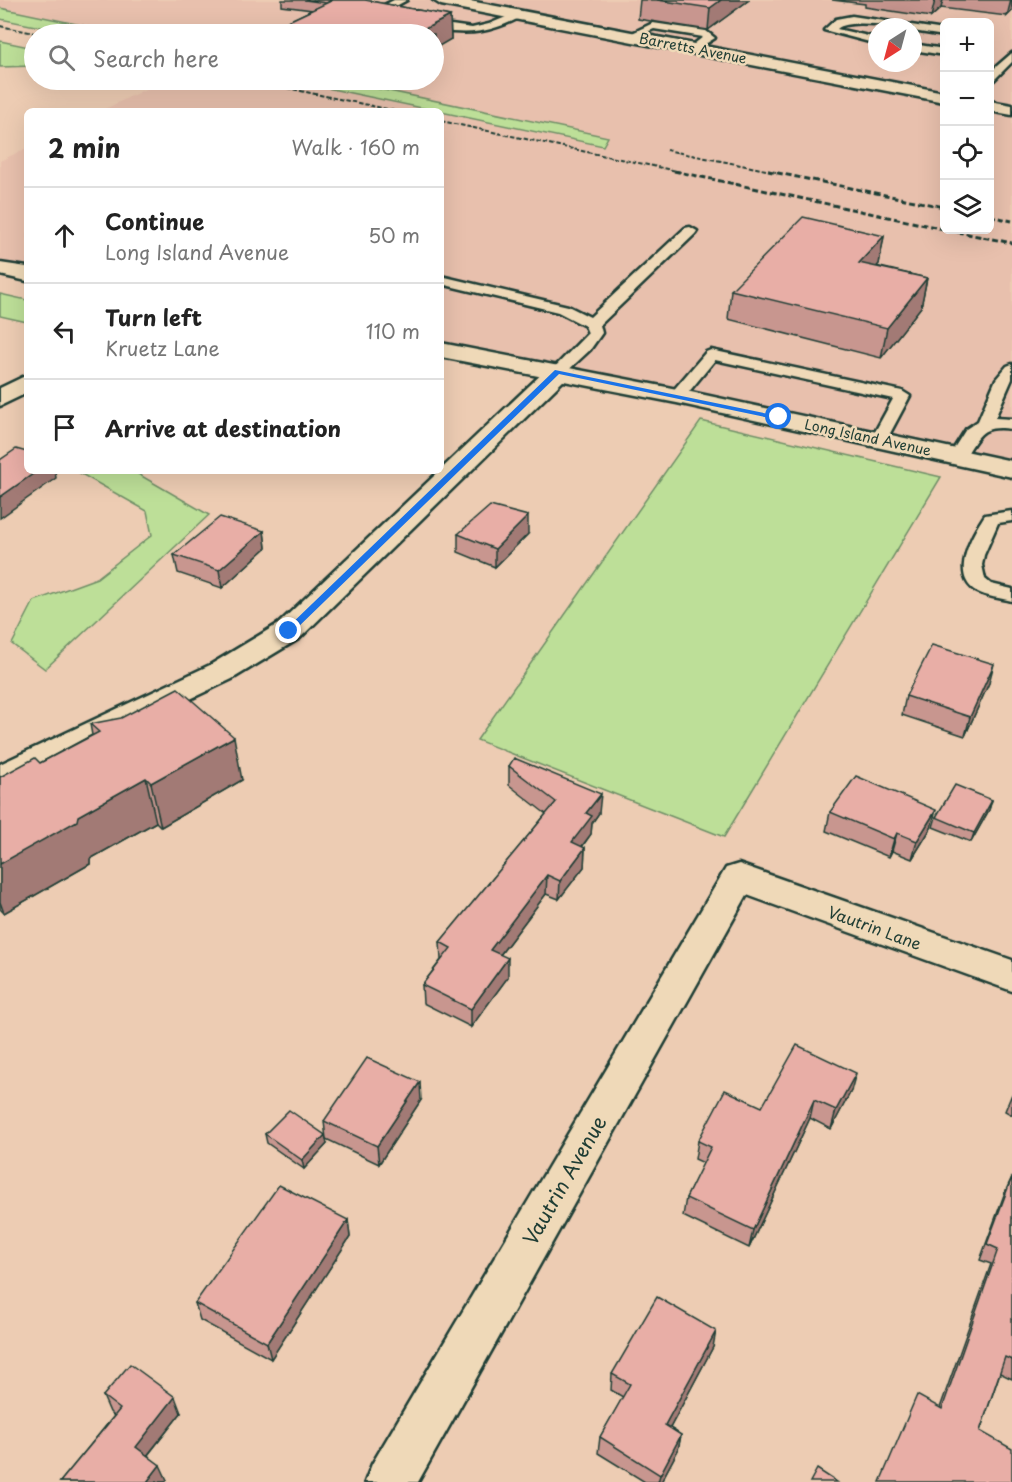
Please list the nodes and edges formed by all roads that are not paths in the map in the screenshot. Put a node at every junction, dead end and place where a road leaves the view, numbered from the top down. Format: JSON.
{"nodes":[{"id":1,"x":402,"y":0,"type":"edge"},
{"id":2,"x":441,"y":0,"type":"edge"},
{"id":3,"x":518,"y":15,"type":"junction"},
{"id":4,"x":398,"y":20,"type":"edge"},
{"id":5,"x":868,"y":21,"type":"edge"},
{"id":6,"x":410,"y":22,"type":"edge"},
{"id":7,"x":421,"y":24,"type":"edge"},
{"id":8,"x":444,"y":28,"type":"edge"},
{"id":9,"x":922,"y":29,"type":"edge"},
{"id":10,"x":940,"y":32,"type":"edge"},
{"id":11,"x":868,"y":39,"type":"edge"},
{"id":12,"x":922,"y":48,"type":"edge"},
{"id":13,"x":940,"y":51,"type":"edge"},
{"id":14,"x":1009,"y":59,"type":"edge"},
{"id":15,"x":994,"y":74,"type":"edge"},
{"id":16,"x":940,"y":96,"type":"edge"},
{"id":17,"x":994,"y":107,"type":"edge"},
{"id":18,"x":1012,"y":110,"type":"edge"},
{"id":19,"x":690,"y":231,"type":"dead end"},
{"id":20,"x":0,"y":269,"type":"edge"},
{"id":21,"x":24,"y":273,"type":"edge"},
{"id":22,"x":444,"y":281,"type":"edge"},
{"id":23,"x":592,"y":324,"type":"junction"},
{"id":24,"x":444,"y":351,"type":"edge"},
{"id":25,"x":1012,"y":369,"type":"edge"},
{"id":26,"x":558,"y":372,"type":"junction"},
{"id":27,"x":24,"y":384,"type":"edge"},
{"id":28,"x":677,"y":396,"type":"junction"},
{"id":29,"x":0,"y":399,"type":"edge"},
{"id":30,"x":985,"y":423,"type":"junction"},
{"id":31,"x":1012,"y":424,"type":"edge"},
{"id":32,"x":879,"y":439,"type":"junction"},
{"id":33,"x":957,"y":456,"type":"junction"},
{"id":34,"x":1012,"y":469,"type":"edge"},
{"id":35,"x":1012,"y":516,"type":"edge"},
{"id":36,"x":1012,"y":594,"type":"edge"},
{"id":37,"x":0,"y":778,"type":"edge"},
{"id":38,"x":739,"y":878,"type":"joint"},
{"id":39,"x":1012,"y":976,"type":"edge"},
{"id":40,"x":390,"y":1482,"type":"edge"}],
"edges":[{"from":1,"to":4,"type":"lane"},
{"from":2,"to":3,"type":"street","name":"Barretts Avenue"},
{"from":3,"to":8,"type":"lane"},
{"from":3,"to":16,"type":"street","name":"Barretts Avenue"},
{"from":5,"to":11,"type":"lane"},
{"from":6,"to":7,"type":"lane"},
{"from":9,"to":10,"type":"lane"},
{"from":12,"to":13,"type":"lane"},
{"from":14,"to":15,"type":"lane"},
{"from":17,"to":18,"type":"street"},
{"from":19,"to":23,"type":"lane"},
{"from":20,"to":21,"type":"street"},
{"from":22,"to":23,"type":"lane"},
{"from":23,"to":26,"type":"lane"},
{"from":24,"to":26,"type":"street","name":"Long Island Avenue"},
{"from":25,"to":30,"type":"lane"},
{"from":26,"to":28,"type":"street","name":"Long Island Avenue"},
{"from":26,"to":37,"type":"street"},
{"from":27,"to":29,"type":"street"},
{"from":28,"to":32,"type":"street","name":"Long Island Avenue"},
{"from":28,"to":32,"type":"lane"},
{"from":30,"to":31,"type":"lane"},
{"from":30,"to":33,"type":"lane"},
{"from":32,"to":33,"type":"street","name":"Long Island Avenue"},
{"from":33,"to":34,"type":"street","name":"Long Island Avenue"},
{"from":35,"to":36,"type":"lane"},
{"from":38,"to":39,"type":"street","name":"Vautrin Lane"},
{"from":38,"to":40,"type":"street","name":"Vautrin Avenue"}]}
